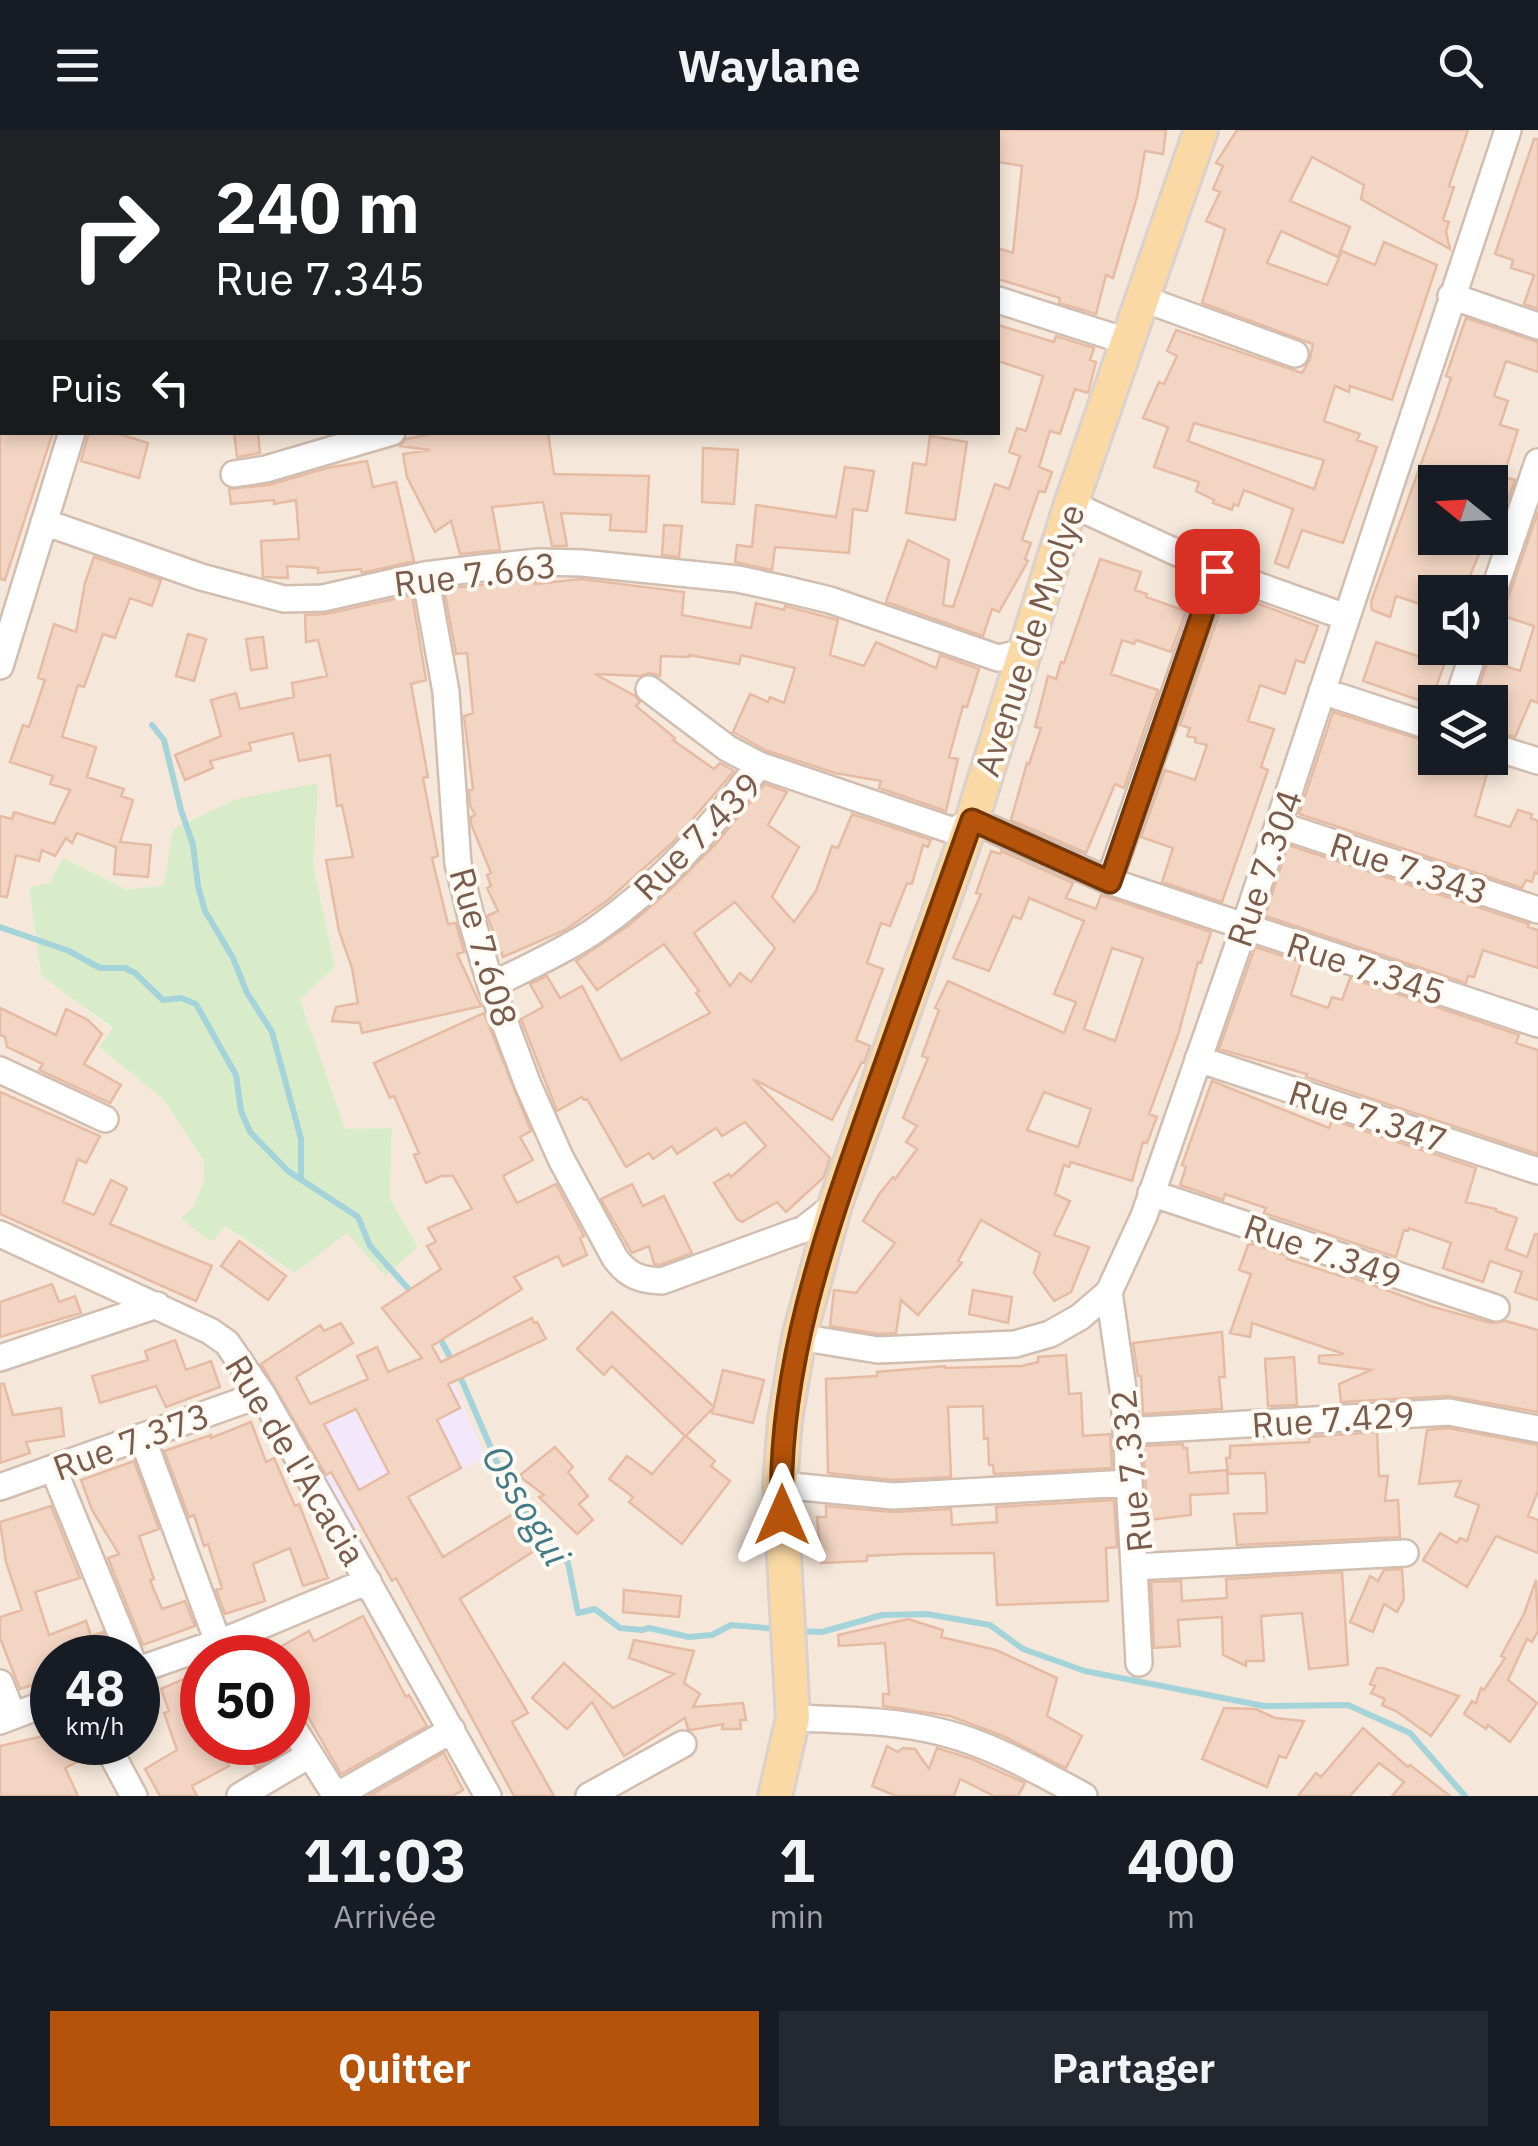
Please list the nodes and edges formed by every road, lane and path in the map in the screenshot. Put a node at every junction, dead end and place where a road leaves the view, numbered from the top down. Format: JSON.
{"nodes":[{"id":1,"x":1201,"y":130,"type":"edge"},
{"id":2,"x":1508,"y":130,"type":"edge"},
{"id":3,"x":1451,"y":296,"type":"junction"},
{"id":4,"x":1141,"y":298,"type":"junction"},
{"id":5,"x":1000,"y":301,"type":"edge"},
{"id":6,"x":1538,"y":326,"type":"edge"},
{"id":7,"x":1126,"y":341,"type":"junction"},
{"id":8,"x":1295,"y":354,"type":"dead end"},
{"id":9,"x":71,"y":435,"type":"edge"},
{"id":10,"x":382,"y":435,"type":"edge"},
{"id":11,"x":1538,"y":462,"type":"edge"},
{"id":12,"x":234,"y":474,"type":"dead end"},
{"id":13,"x":1072,"y":504,"type":"junction"},
{"id":14,"x":44,"y":522,"type":"junction"},
{"id":15,"x":1217,"y":571,"type":"junction"},
{"id":16,"x":425,"y":575,"type":"junction"},
{"id":17,"x":1499,"y":575,"type":"edge"},
{"id":18,"x":1346,"y":617,"type":"junction"},
{"id":19,"x":1026,"y":652,"type":"junction"},
{"id":20,"x":0,"y":666,"type":"edge"},
{"id":21,"x":649,"y":689,"type":"dead end"},
{"id":22,"x":1322,"y":691,"type":"junction"},
{"id":23,"x":1418,"y":722,"type":"edge"},
{"id":24,"x":1508,"y":752,"type":"edge"},
{"id":25,"x":1538,"y":761,"type":"edge"},
{"id":26,"x":759,"y":765,"type":"junction"},
{"id":27,"x":972,"y":820,"type":"junction"},
{"id":28,"x":1279,"y":826,"type":"junction"},
{"id":29,"x":1110,"y":882,"type":"junction"},
{"id":30,"x":1538,"y":910,"type":"edge"},
{"id":31,"x":1244,"y":928,"type":"junction"},
{"id":32,"x":491,"y":986,"type":"junction"},
{"id":33,"x":1538,"y":1024,"type":"edge"},
{"id":34,"x":1198,"y":1059,"type":"junction"},
{"id":35,"x":0,"y":1070,"type":"edge"},
{"id":36,"x":105,"y":1119,"type":"dead end"},
{"id":37,"x":1538,"y":1171,"type":"edge"},
{"id":38,"x":1151,"y":1193,"type":"junction"},
{"id":39,"x":835,"y":1204,"type":"junction"},
{"id":40,"x":1,"y":1236,"type":"edge"},
{"id":41,"x":1109,"y":1292,"type":"junction"},
{"id":42,"x":156,"y":1306,"type":"junction"},
{"id":43,"x":1496,"y":1308,"type":"dead end"},
{"id":44,"x":799,"y":1338,"type":"junction"},
{"id":45,"x":0,"y":1358,"type":"edge"},
{"id":46,"x":262,"y":1394,"type":"junction"},
{"id":47,"x":1538,"y":1429,"type":"edge"},
{"id":48,"x":1126,"y":1431,"type":"junction"},
{"id":49,"x":142,"y":1437,"type":"junction"},
{"id":50,"x":52,"y":1468,"type":"junction"},
{"id":51,"x":1129,"y":1484,"type":"junction"},
{"id":52,"x":780,"y":1485,"type":"junction"},
{"id":53,"x":0,"y":1487,"type":"edge"},
{"id":54,"x":1405,"y":1552,"type":"dead end"},
{"id":55,"x":1134,"y":1567,"type":"junction"},
{"id":56,"x":368,"y":1581,"type":"junction"},
{"id":57,"x":121,"y":1635,"type":"edge"},
{"id":58,"x":231,"y":1635,"type":"edge"},
{"id":59,"x":256,"y":1635,"type":"edge"},
{"id":60,"x":1139,"y":1663,"type":"dead end"},
{"id":61,"x":0,"y":1683,"type":"edge"},
{"id":62,"x":30,"y":1709,"type":"edge"},
{"id":63,"x":6,"y":1718,"type":"edge"},
{"id":64,"x":794,"y":1718,"type":"junction"},
{"id":65,"x":452,"y":1730,"type":"junction"},
{"id":66,"x":682,"y":1744,"type":"dead end"},
{"id":67,"x":310,"y":1758,"type":"edge"},
{"id":68,"x":117,"y":1765,"type":"edge"},
{"id":69,"x":299,"y":1765,"type":"edge"},
{"id":70,"x":1034,"y":1784,"type":"edge"},
{"id":71,"x":278,"y":1787,"type":"edge"},
{"id":72,"x":134,"y":1796,"type":"edge"},
{"id":73,"x":240,"y":1796,"type":"edge"},
{"id":74,"x":336,"y":1796,"type":"edge"},
{"id":75,"x":488,"y":1796,"type":"edge"},
{"id":76,"x":589,"y":1796,"type":"edge"},
{"id":77,"x":775,"y":1796,"type":"edge"},
{"id":78,"x":1084,"y":1796,"type":"edge"}],
"edges":[{"from":1,"to":4,"type":"main road","name":"Avenue de Mvolye"},
{"from":2,"to":3,"type":"street","name":"Rue 7.304"},
{"from":3,"to":6,"type":"street"},
{"from":3,"to":18,"type":"street","name":"Rue 7.304"},
{"from":4,"to":7,"type":"main road","name":"Avenue de Mvolye"},
{"from":4,"to":8,"type":"street"},
{"from":5,"to":7,"type":"street"},
{"from":7,"to":13,"type":"main road","name":"Avenue de Mvolye"},
{"from":9,"to":14,"type":"street"},
{"from":10,"to":12,"type":"street"},
{"from":11,"to":17,"type":"street"},
{"from":13,"to":15,"type":"street"},
{"from":13,"to":19,"type":"main road","name":"Avenue de Mvolye"},
{"from":14,"to":16,"type":"street","name":"Rue 7.663"},
{"from":14,"to":20,"type":"street"},
{"from":15,"to":18,"type":"street"},
{"from":15,"to":29,"type":"street"},
{"from":16,"to":19,"type":"street","name":"Rue 7.663"},
{"from":16,"to":32,"type":"street","name":"Rue 7.608"},
{"from":18,"to":22,"type":"street","name":"Rue 7.304"},
{"from":19,"to":27,"type":"main road","name":"Avenue de Mvolye"},
{"from":21,"to":26,"type":"street"},
{"from":22,"to":23,"type":"street"},
{"from":22,"to":28,"type":"street","name":"Rue 7.304"},
{"from":24,"to":25,"type":"street"},
{"from":26,"to":27,"type":"street","name":"Rue 7.439"},
{"from":26,"to":32,"type":"street","name":"Rue 7.439"},
{"from":27,"to":29,"type":"street","name":"Rue 7.345"},
{"from":27,"to":39,"type":"main road","name":"Avenue de Mvolye"},
{"from":28,"to":30,"type":"street","name":"Rue 7.343"},
{"from":28,"to":31,"type":"street","name":"Rue 7.304"},
{"from":29,"to":31,"type":"street","name":"Rue 7.345"},
{"from":31,"to":33,"type":"street","name":"Rue 7.345"},
{"from":31,"to":34,"type":"street","name":"Rue 7.304"},
{"from":32,"to":39,"type":"street","name":"Rue 7.608"},
{"from":34,"to":37,"type":"street","name":"Rue 7.347"},
{"from":34,"to":38,"type":"street","name":"Rue 7.304"},
{"from":35,"to":36,"type":"street"},
{"from":38,"to":41,"type":"street","name":"Rue 7.304"},
{"from":38,"to":43,"type":"street","name":"Rue 7.349"},
{"from":39,"to":44,"type":"main road","name":"Avenue de Mvolye"},
{"from":40,"to":42,"type":"street","name":"Rue de l'Acacia"},
{"from":41,"to":44,"type":"street","name":"Rue 7.304"},
{"from":41,"to":48,"type":"street","name":"Rue 7.332"},
{"from":42,"to":45,"type":"street"},
{"from":42,"to":46,"type":"street","name":"Rue de l'Acacia"},
{"from":44,"to":52,"type":"main road","name":"Avenue de Mvolye"},
{"from":46,"to":49,"type":"street","name":"Rue 7.373"},
{"from":46,"to":56,"type":"street","name":"Rue de l'Acacia"},
{"from":47,"to":48,"type":"street","name":"Rue 7.429"},
{"from":48,"to":51,"type":"street","name":"Rue 7.332"},
{"from":49,"to":50,"type":"street","name":"Rue 7.373"},
{"from":49,"to":58,"type":"street"},
{"from":50,"to":53,"type":"street","name":"Rue 7.373"},
{"from":50,"to":57,"type":"street"},
{"from":51,"to":52,"type":"street"},
{"from":51,"to":55,"type":"street","name":"Rue 7.332"},
{"from":52,"to":64,"type":"main road","name":"Avenue de Mvolye"},
{"from":54,"to":55,"type":"street","name":"Rue 7.332"},
{"from":55,"to":60,"type":"street"},
{"from":56,"to":59,"type":"street"},
{"from":56,"to":65,"type":"street","name":"Rue de l'Acacia"},
{"from":61,"to":63,"type":"street"},
{"from":62,"to":63,"type":"street"},
{"from":64,"to":70,"type":"street"},
{"from":64,"to":77,"type":"main road","name":"Avenue de Mvolye"},
{"from":65,"to":74,"type":"street"},
{"from":65,"to":75,"type":"street","name":"Rue de l'Acacia"},
{"from":66,"to":76,"type":"street"},
{"from":67,"to":74,"type":"street"},
{"from":68,"to":72,"type":"street"},
{"from":69,"to":71,"type":"street"},
{"from":70,"to":78,"type":"street"},
{"from":71,"to":73,"type":"street"}]}
